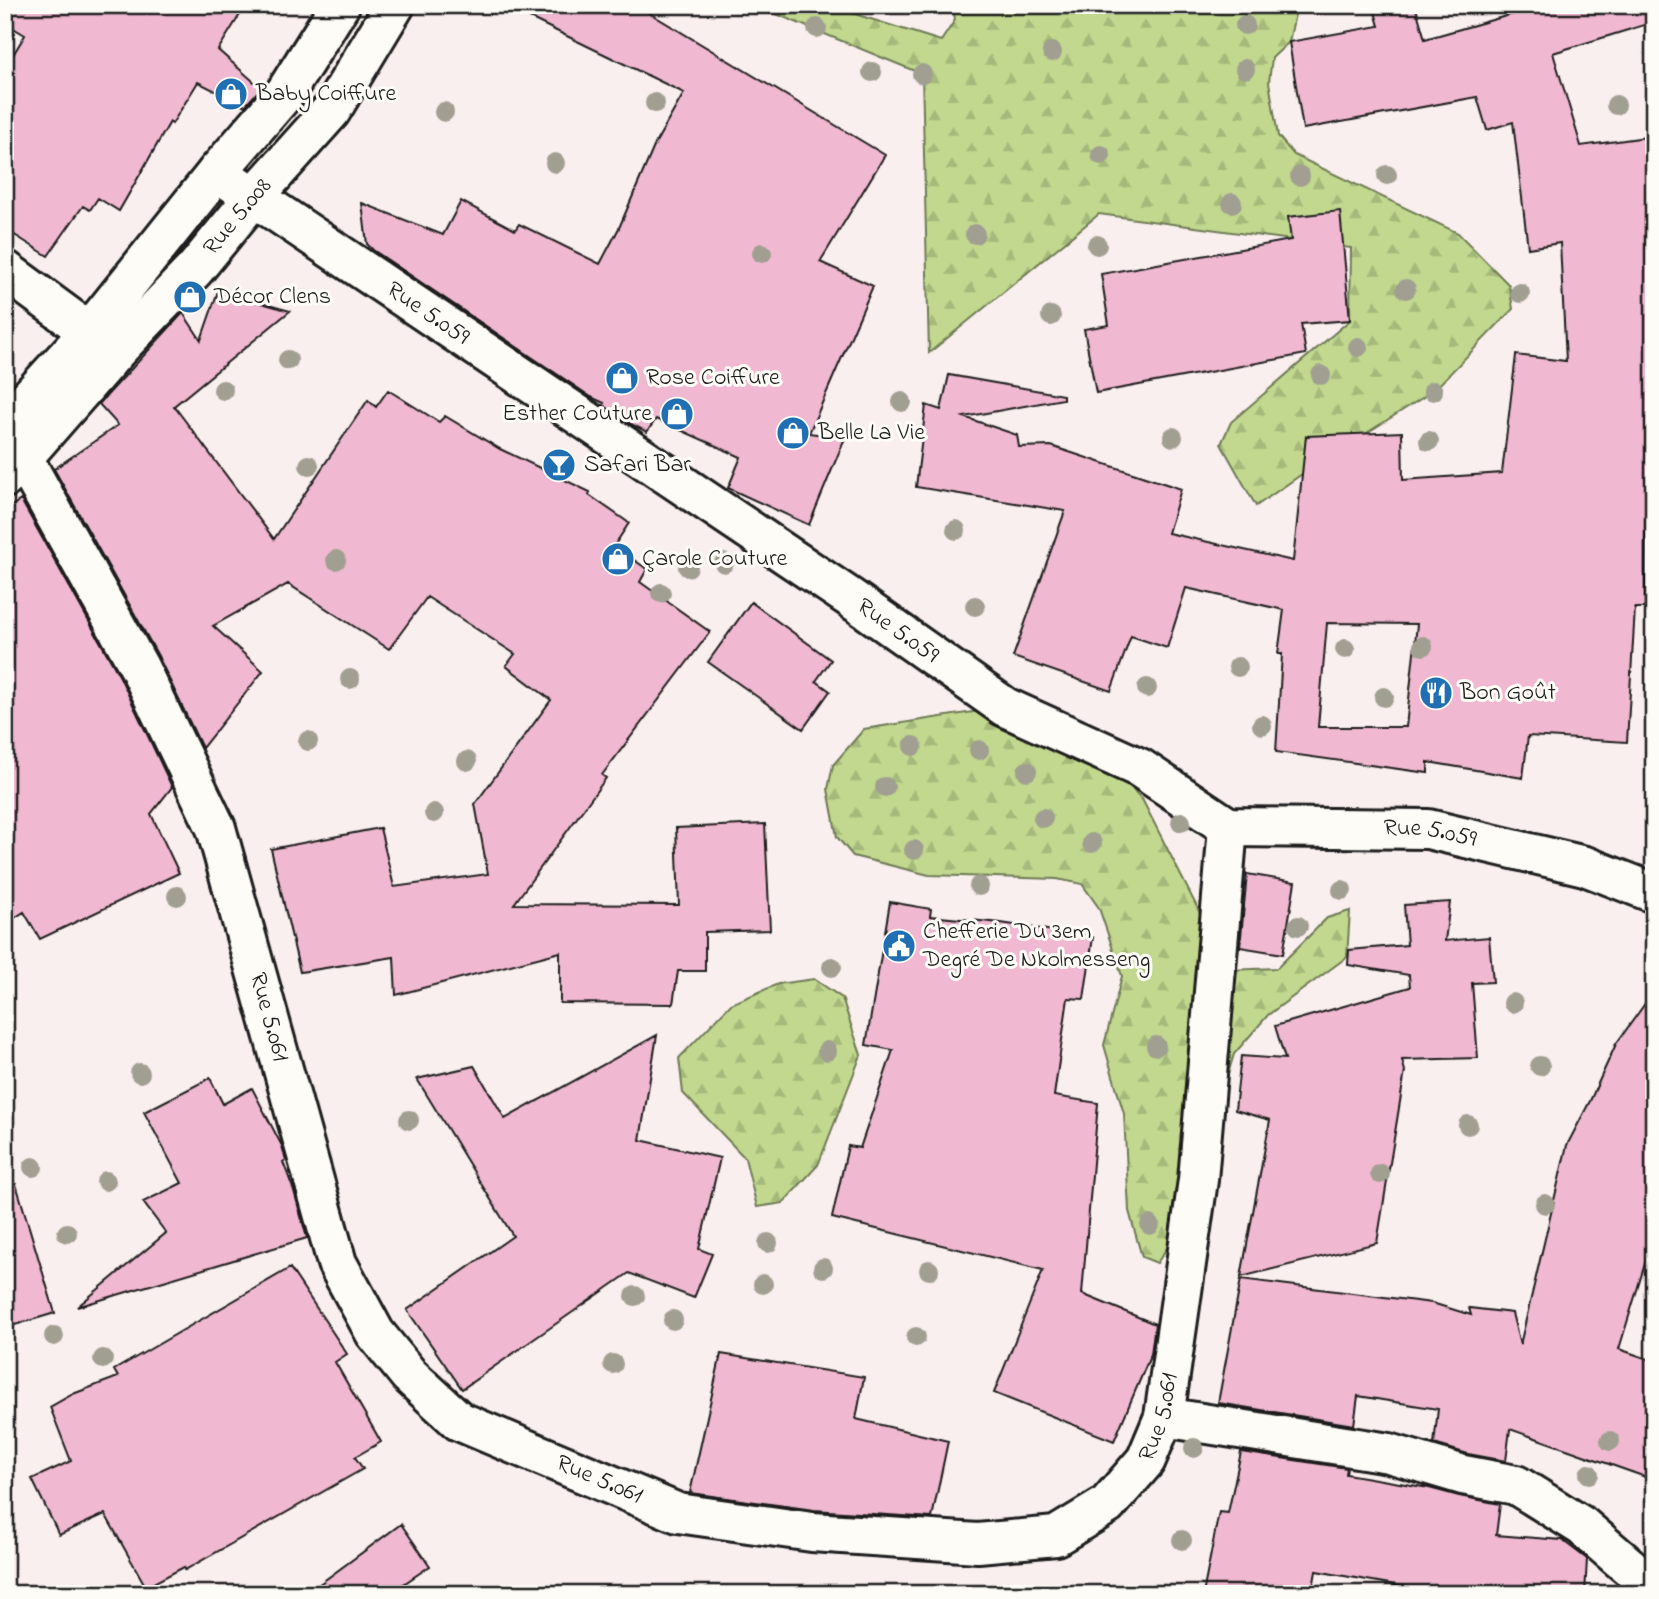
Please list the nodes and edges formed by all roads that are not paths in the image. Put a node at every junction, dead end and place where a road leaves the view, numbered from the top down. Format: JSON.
{"nodes":[{"id":1,"x":340,"y":5,"type":"edge"},
{"id":2,"x":395,"y":5,"type":"edge"},
{"id":3,"x":218,"y":172,"type":"junction"},
{"id":4,"x":253,"y":198,"type":"junction"},
{"id":5,"x":5,"y":270,"type":"edge"},
{"id":6,"x":89,"y":332,"type":"junction"},
{"id":7,"x":11,"y":453,"type":"edge"},
{"id":8,"x":1228,"y":827,"type":"junction"},
{"id":9,"x":1654,"y":893,"type":"edge"},
{"id":10,"x":1164,"y":1417,"type":"junction"},
{"id":11,"x":1654,"y":1588,"type":"edge"}],
"edges":[{"from":1,"to":3,"type":"street","name":"Rue 5.008"},
{"from":2,"to":4,"type":"street","name":"Rue 5.008"},
{"from":3,"to":4,"type":"street","name":"Rue 5.059"},
{"from":3,"to":6,"type":"street","name":"Rue 5.008"},
{"from":4,"to":7,"type":"street","name":"Rue 5.008"},
{"from":4,"to":8,"type":"street","name":"Rue 5.059"},
{"from":5,"to":6,"type":"street"},
{"from":6,"to":7,"type":"street","name":"Rue 5.008"},
{"from":7,"to":10,"type":"street","name":"Rue 5.061"},
{"from":8,"to":9,"type":"street","name":"Rue 5.059"},
{"from":8,"to":10,"type":"street","name":"Rue 5.061"},
{"from":10,"to":11,"type":"street"}]}
